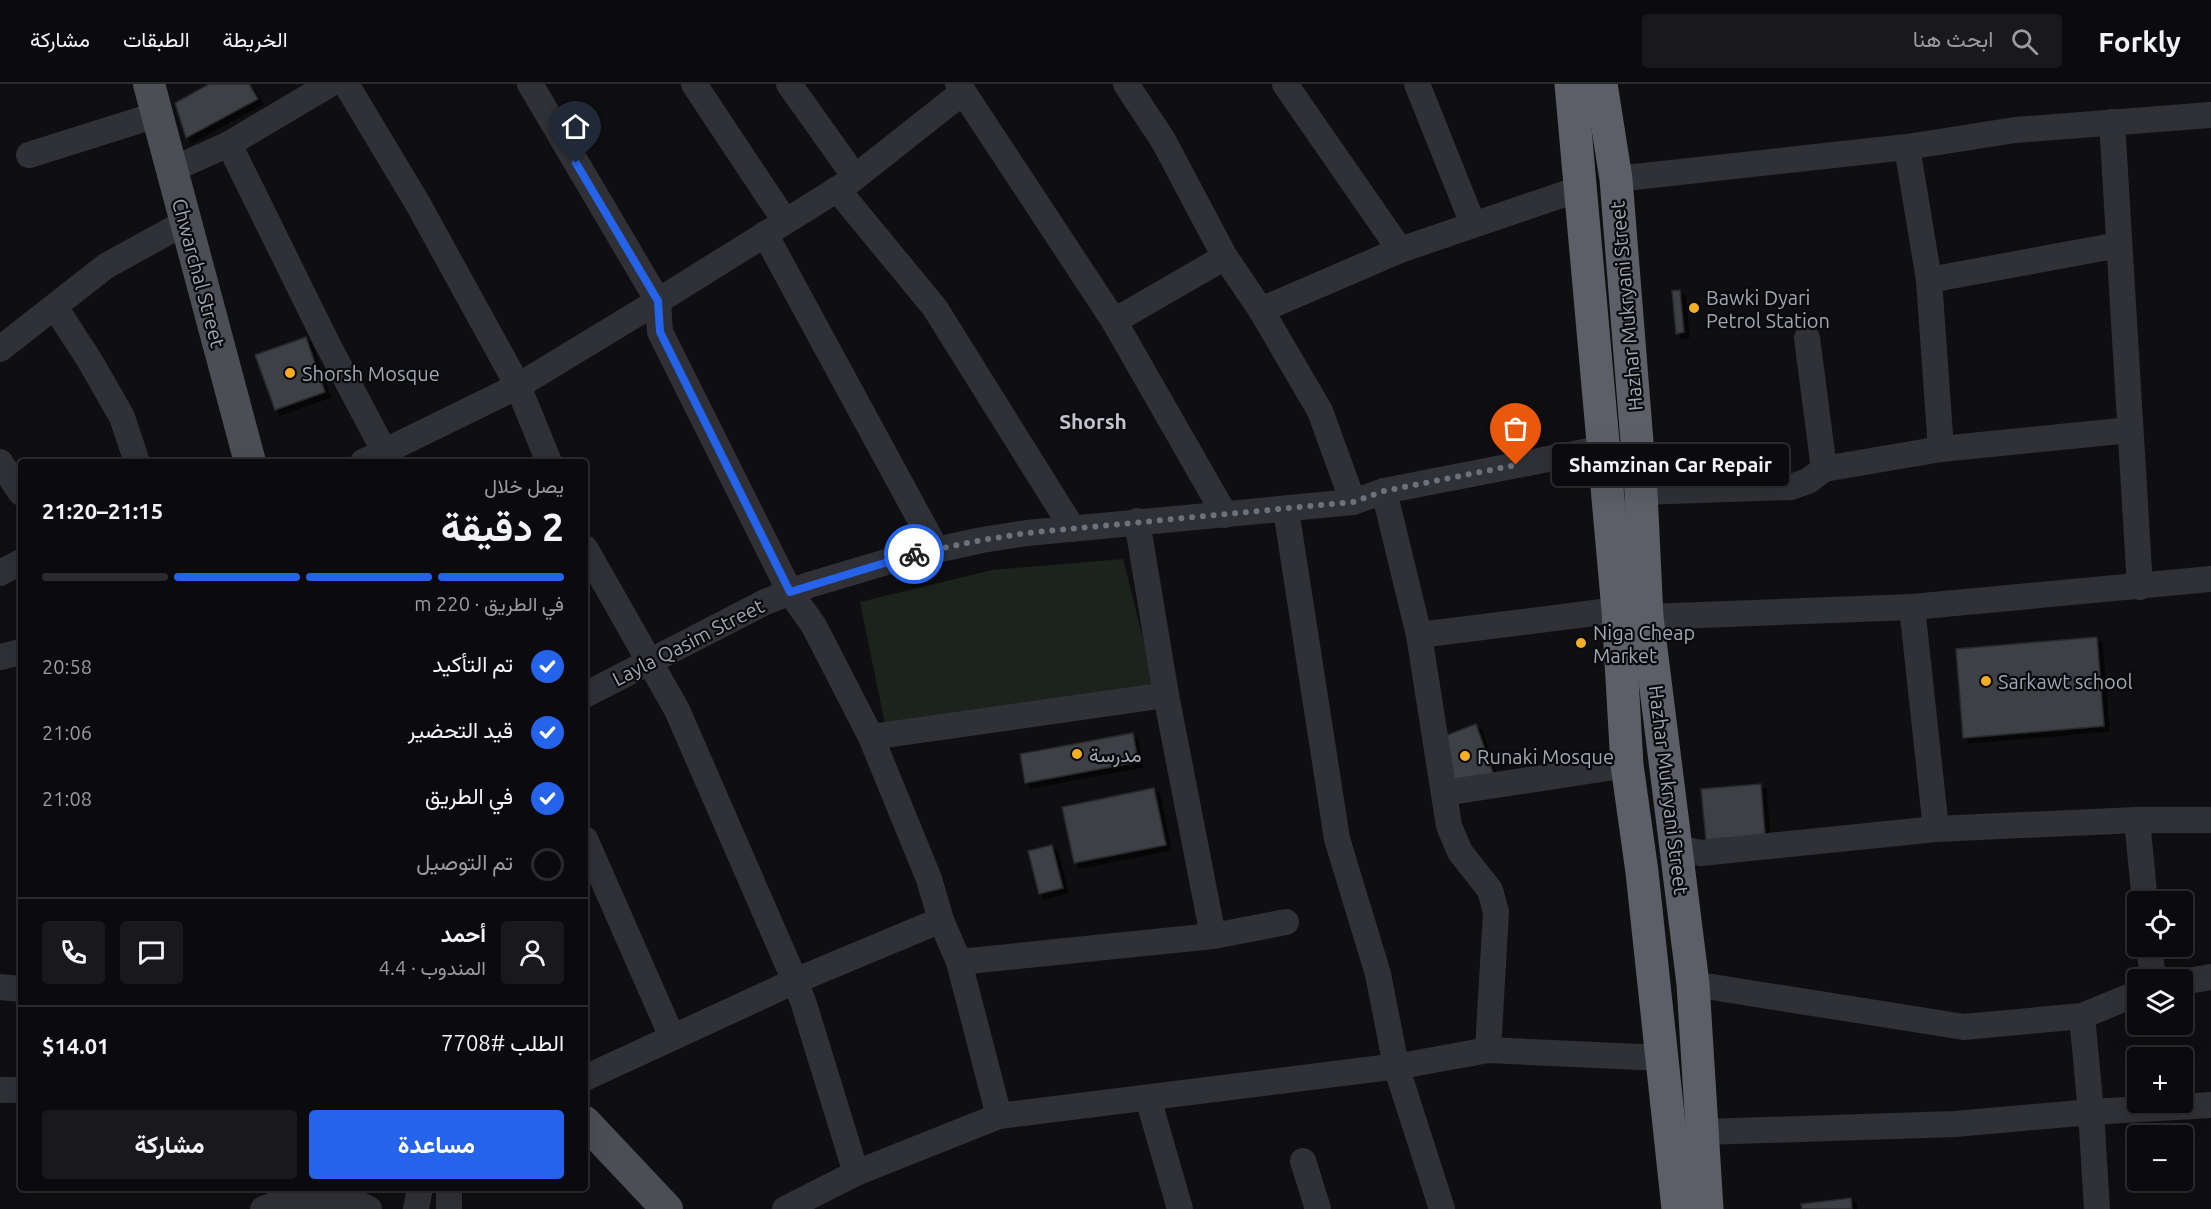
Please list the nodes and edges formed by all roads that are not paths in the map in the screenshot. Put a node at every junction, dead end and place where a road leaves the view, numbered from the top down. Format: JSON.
{"nodes":[{"id":1,"x":149,"y":84,"type":"edge"},
{"id":2,"x":330,"y":84,"type":"edge"},
{"id":3,"x":346,"y":84,"type":"edge"},
{"id":4,"x":530,"y":84,"type":"edge"},
{"id":5,"x":694,"y":84,"type":"edge"},
{"id":6,"x":789,"y":84,"type":"edge"},
{"id":7,"x":1126,"y":84,"type":"edge"},
{"id":8,"x":1285,"y":84,"type":"edge"},
{"id":9,"x":1417,"y":84,"type":"edge"},
{"id":10,"x":1571,"y":84,"type":"edge"},
{"id":11,"x":1601,"y":84,"type":"edge"},
{"id":12,"x":961,"y":88,"type":"edge"},
{"id":13,"x":2211,"y":115,"type":"edge"},
{"id":14,"x":156,"y":116,"type":"junction"},
{"id":15,"x":2112,"y":122,"type":"junction"},
{"id":16,"x":229,"y":144,"type":"junction"},
{"id":17,"x":1907,"y":147,"type":"junction"},
{"id":18,"x":29,"y":155,"type":"dead end"},
{"id":19,"x":171,"y":170,"type":"junction"},
{"id":20,"x":1616,"y":179,"type":"junction"},
{"id":21,"x":846,"y":183,"type":"junction"},
{"id":22,"x":1579,"y":189,"type":"junction"},
{"id":23,"x":186,"y":222,"type":"junction"},
{"id":24,"x":1473,"y":224,"type":"junction"},
{"id":25,"x":775,"y":227,"type":"junction"},
{"id":26,"x":2119,"y":245,"type":"junction"},
{"id":27,"x":1400,"y":250,"type":"junction"},
{"id":28,"x":1225,"y":256,"type":"junction"},
{"id":29,"x":1929,"y":280,"type":"junction"},
{"id":30,"x":658,"y":301,"type":"junction"},
{"id":31,"x":55,"y":306,"type":"junction"},
{"id":32,"x":1261,"y":310,"type":"junction"},
{"id":33,"x":1114,"y":321,"type":"junction"},
{"id":34,"x":1807,"y":338,"type":"dead end"},
{"id":35,"x":0,"y":348,"type":"edge"},
{"id":36,"x":518,"y":386,"type":"junction"},
{"id":37,"x":2130,"y":430,"type":"junction"},
{"id":38,"x":1604,"y":448,"type":"junction"},
{"id":39,"x":1941,"y":448,"type":"junction"},
{"id":40,"x":136,"y":459,"type":"edge"},
{"id":41,"x":249,"y":459,"type":"edge"},
{"id":42,"x":379,"y":459,"type":"edge"},
{"id":43,"x":548,"y":459,"type":"edge"},
{"id":44,"x":0,"y":462,"type":"edge"},
{"id":45,"x":1824,"y":469,"type":"junction"},
{"id":46,"x":18,"y":489,"type":"edge"},
{"id":47,"x":1384,"y":491,"type":"junction"},
{"id":48,"x":1641,"y":492,"type":"junction"},
{"id":49,"x":1353,"y":502,"type":"junction"},
{"id":50,"x":1286,"y":510,"type":"junction"},
{"id":51,"x":1225,"y":515,"type":"junction"},
{"id":52,"x":1137,"y":521,"type":"junction"},
{"id":53,"x":1073,"y":529,"type":"junction"},
{"id":54,"x":936,"y":549,"type":"junction"},
{"id":55,"x":588,"y":553,"type":"edge"},
{"id":56,"x":18,"y":564,"type":"edge"},
{"id":57,"x":0,"y":573,"type":"edge"},
{"id":58,"x":2211,"y":579,"type":"edge"},
{"id":59,"x":2140,"y":587,"type":"junction"},
{"id":60,"x":790,"y":592,"type":"junction"},
{"id":61,"x":1912,"y":607,"type":"junction"},
{"id":62,"x":1633,"y":614,"type":"junction"},
{"id":63,"x":1419,"y":635,"type":"junction"},
{"id":64,"x":18,"y":653,"type":"edge"},
{"id":65,"x":0,"y":657,"type":"edge"},
{"id":66,"x":649,"y":662,"type":"junction"},
{"id":67,"x":588,"y":693,"type":"edge"},
{"id":68,"x":1166,"y":695,"type":"junction"},
{"id":69,"x":871,"y":737,"type":"junction"},
{"id":70,"x":1627,"y":765,"type":"junction"},
{"id":71,"x":1444,"y":793,"type":"junction"},
{"id":72,"x":2137,"y":820,"type":"junction"},
{"id":73,"x":2211,"y":820,"type":"edge"},
{"id":74,"x":1936,"y":829,"type":"junction"},
{"id":75,"x":588,"y":846,"type":"edge"},
{"id":76,"x":1676,"y":848,"type":"junction"},
{"id":77,"x":2144,"y":891,"type":"edge"},
{"id":78,"x":940,"y":920,"type":"junction"},
{"id":79,"x":1286,"y":922,"type":"dead end"},
{"id":80,"x":1214,"y":936,"type":"junction"},
{"id":81,"x":959,"y":962,"type":"junction"},
{"id":82,"x":2211,"y":977,"type":"edge"},
{"id":83,"x":2193,"y":980,"type":"edge"},
{"id":84,"x":795,"y":981,"type":"junction"},
{"id":85,"x":1693,"y":984,"type":"junction"},
{"id":86,"x":0,"y":987,"type":"edge"},
{"id":87,"x":18,"y":989,"type":"edge"},
{"id":88,"x":2127,"y":998,"type":"edge"},
{"id":89,"x":2082,"y":1016,"type":"junction"},
{"id":90,"x":672,"y":1037,"type":"junction"},
{"id":91,"x":1488,"y":1050,"type":"junction"},
{"id":92,"x":1662,"y":1058,"type":"junction"},
{"id":93,"x":1396,"y":1066,"type":"junction"},
{"id":94,"x":588,"y":1077,"type":"edge"},
{"id":95,"x":0,"y":1090,"type":"edge"},
{"id":96,"x":18,"y":1090,"type":"edge"},
{"id":97,"x":1148,"y":1098,"type":"junction"},
{"id":98,"x":2211,"y":1105,"type":"edge"},
{"id":99,"x":2091,"y":1112,"type":"junction"},
{"id":100,"x":999,"y":1116,"type":"junction"},
{"id":101,"x":588,"y":1125,"type":"edge"},
{"id":102,"x":1704,"y":1143,"type":"junction"},
{"id":103,"x":1303,"y":1161,"type":"dead end"},
{"id":104,"x":1672,"y":1164,"type":"junction"},
{"id":105,"x":856,"y":1173,"type":"junction"},
{"id":106,"x":419,"y":1191,"type":"edge"},
{"id":107,"x":449,"y":1191,"type":"edge"},
{"id":108,"x":263,"y":1209,"type":"edge"},
{"id":109,"x":369,"y":1209,"type":"edge"},
{"id":110,"x":416,"y":1209,"type":"edge"},
{"id":111,"x":449,"y":1209,"type":"edge"},
{"id":112,"x":667,"y":1209,"type":"edge"},
{"id":113,"x":785,"y":1209,"type":"edge"},
{"id":114,"x":1180,"y":1209,"type":"edge"},
{"id":115,"x":1318,"y":1209,"type":"edge"},
{"id":116,"x":1442,"y":1209,"type":"edge"},
{"id":117,"x":1678,"y":1209,"type":"edge"},
{"id":118,"x":1690,"y":1209,"type":"edge"},
{"id":119,"x":1701,"y":1209,"type":"edge"},
{"id":120,"x":1707,"y":1209,"type":"edge"},
{"id":121,"x":2097,"y":1209,"type":"edge"}],
"edges":[{"from":1,"to":14,"type":"main road","name":"Chwarchal Street"},
{"from":2,"to":16,"type":"street"},
{"from":3,"to":36,"type":"street"},
{"from":4,"to":30,"type":"street"},
{"from":5,"to":25,"type":"street"},
{"from":6,"to":21,"type":"street"},
{"from":7,"to":28,"type":"street"},
{"from":8,"to":27,"type":"street"},
{"from":9,"to":24,"type":"street"},
{"from":10,"to":22,"type":"highway","name":"Hazhar Mukryani Street"},
{"from":11,"to":20,"type":"highway","name":"Hazhar Mukryani Street"},
{"from":12,"to":21,"type":"street"},
{"from":12,"to":33,"type":"street"},
{"from":13,"to":15,"type":"street"},
{"from":14,"to":18,"type":"street"},
{"from":14,"to":19,"type":"main road","name":"Chwarchal Street"},
{"from":15,"to":17,"type":"street"},
{"from":15,"to":26,"type":"street"},
{"from":16,"to":19,"type":"street"},
{"from":16,"to":42,"type":"street"},
{"from":17,"to":20,"type":"street"},
{"from":17,"to":29,"type":"street"},
{"from":19,"to":23,"type":"main road","name":"Chwarchal Street"},
{"from":20,"to":48,"type":"highway","name":"Hazhar Mukryani Street"},
{"from":21,"to":25,"type":"street"},
{"from":21,"to":53,"type":"street"},
{"from":22,"to":24,"type":"street"},
{"from":22,"to":38,"type":"highway","name":"Hazhar Mukryani Street"},
{"from":23,"to":31,"type":"street"},
{"from":23,"to":41,"type":"main road","name":"Chwarchal Street"},
{"from":24,"to":27,"type":"street"},
{"from":25,"to":30,"type":"street"},
{"from":25,"to":54,"type":"street"},
{"from":26,"to":29,"type":"street"},
{"from":26,"to":37,"type":"street"},
{"from":27,"to":32,"type":"street"},
{"from":28,"to":32,"type":"street"},
{"from":28,"to":33,"type":"street"},
{"from":29,"to":39,"type":"street"},
{"from":30,"to":36,"type":"street"},
{"from":30,"to":60,"type":"street"},
{"from":31,"to":35,"type":"street"},
{"from":31,"to":40,"type":"street"},
{"from":32,"to":49,"type":"street"},
{"from":33,"to":51,"type":"street"},
{"from":34,"to":45,"type":"street"},
{"from":36,"to":42,"type":"street"},
{"from":36,"to":43,"type":"street"},
{"from":37,"to":39,"type":"street"},
{"from":37,"to":59,"type":"street"},
{"from":38,"to":47,"type":"street","name":"Layla Qasim Street"},
{"from":38,"to":62,"type":"highway","name":"Hazhar Mukryani Street"},
{"from":39,"to":45,"type":"street"},
{"from":44,"to":46,"type":"street"},
{"from":45,"to":48,"type":"street"},
{"from":47,"to":49,"type":"street","name":"Layla Qasim Street"},
{"from":47,"to":63,"type":"street"},
{"from":48,"to":62,"type":"highway","name":"Hazhar Mukryani Street"},
{"from":49,"to":50,"type":"street","name":"Layla Qasim Street"},
{"from":50,"to":51,"type":"street","name":"Layla Qasim Street"},
{"from":50,"to":93,"type":"street"},
{"from":51,"to":52,"type":"street","name":"Layla Qasim Street"},
{"from":52,"to":53,"type":"street","name":"Layla Qasim Street"},
{"from":52,"to":68,"type":"street"},
{"from":53,"to":54,"type":"street","name":"Layla Qasim Street"},
{"from":54,"to":60,"type":"street","name":"Layla Qasim Street"},
{"from":55,"to":66,"type":"street"},
{"from":56,"to":57,"type":"street"},
{"from":58,"to":59,"type":"street"},
{"from":59,"to":61,"type":"street"},
{"from":60,"to":66,"type":"street","name":"Layla Qasim Street"},
{"from":60,"to":69,"type":"street"},
{"from":61,"to":62,"type":"street"},
{"from":61,"to":74,"type":"street"},
{"from":62,"to":63,"type":"street"},
{"from":62,"to":70,"type":"highway","name":"Hazhar Mukryani Street"},
{"from":62,"to":76,"type":"highway","name":"Hazhar Mukryani Street"},
{"from":63,"to":71,"type":"street"},
{"from":64,"to":65,"type":"street"},
{"from":66,"to":67,"type":"street","name":"Layla Qasim Street"},
{"from":66,"to":84,"type":"street"},
{"from":68,"to":69,"type":"street"},
{"from":68,"to":80,"type":"street"},
{"from":69,"to":78,"type":"street"},
{"from":70,"to":71,"type":"street"},
{"from":70,"to":92,"type":"highway","name":"Hazhar Mukryani Street"},
{"from":71,"to":91,"type":"street"},
{"from":72,"to":73,"type":"street"},
{"from":72,"to":74,"type":"street"},
{"from":72,"to":77,"type":"street"},
{"from":74,"to":76,"type":"street"},
{"from":75,"to":90,"type":"street"},
{"from":76,"to":85,"type":"highway","name":"Hazhar Mukryani Street"},
{"from":78,"to":81,"type":"street"},
{"from":78,"to":84,"type":"street"},
{"from":79,"to":80,"type":"street"},
{"from":80,"to":81,"type":"street"},
{"from":81,"to":100,"type":"street"},
{"from":82,"to":83,"type":"street"},
{"from":84,"to":90,"type":"street"},
{"from":84,"to":105,"type":"street"},
{"from":85,"to":89,"type":"street"},
{"from":85,"to":102,"type":"highway","name":"Hazhar Mukryani Street"},
{"from":86,"to":87,"type":"street"},
{"from":88,"to":89,"type":"street"},
{"from":89,"to":99,"type":"street"},
{"from":90,"to":94,"type":"street"},
{"from":91,"to":92,"type":"street"},
{"from":91,"to":93,"type":"street"},
{"from":92,"to":104,"type":"highway","name":"Hazhar Mukryani Street"},
{"from":93,"to":97,"type":"street"},
{"from":93,"to":116,"type":"street"},
{"from":95,"to":96,"type":"street"},
{"from":97,"to":100,"type":"street"},
{"from":97,"to":114,"type":"street"},
{"from":98,"to":99,"type":"street"},
{"from":99,"to":102,"type":"street"},
{"from":99,"to":121,"type":"street"},
{"from":100,"to":105,"type":"street"},
{"from":101,"to":112,"type":"main road"},
{"from":102,"to":104,"type":"highway"},
{"from":102,"to":120,"type":"highway","name":"Hazhar Mukryani Street"},
{"from":103,"to":115,"type":"street"},
{"from":104,"to":117,"type":"highway","name":"Hazhar Mukryani Street"},
{"from":105,"to":113,"type":"street"},
{"from":106,"to":110,"type":"street"},
{"from":107,"to":111,"type":"street"},
{"from":108,"to":109,"type":"street"},
{"from":118,"to":119,"type":"highway"}]}
